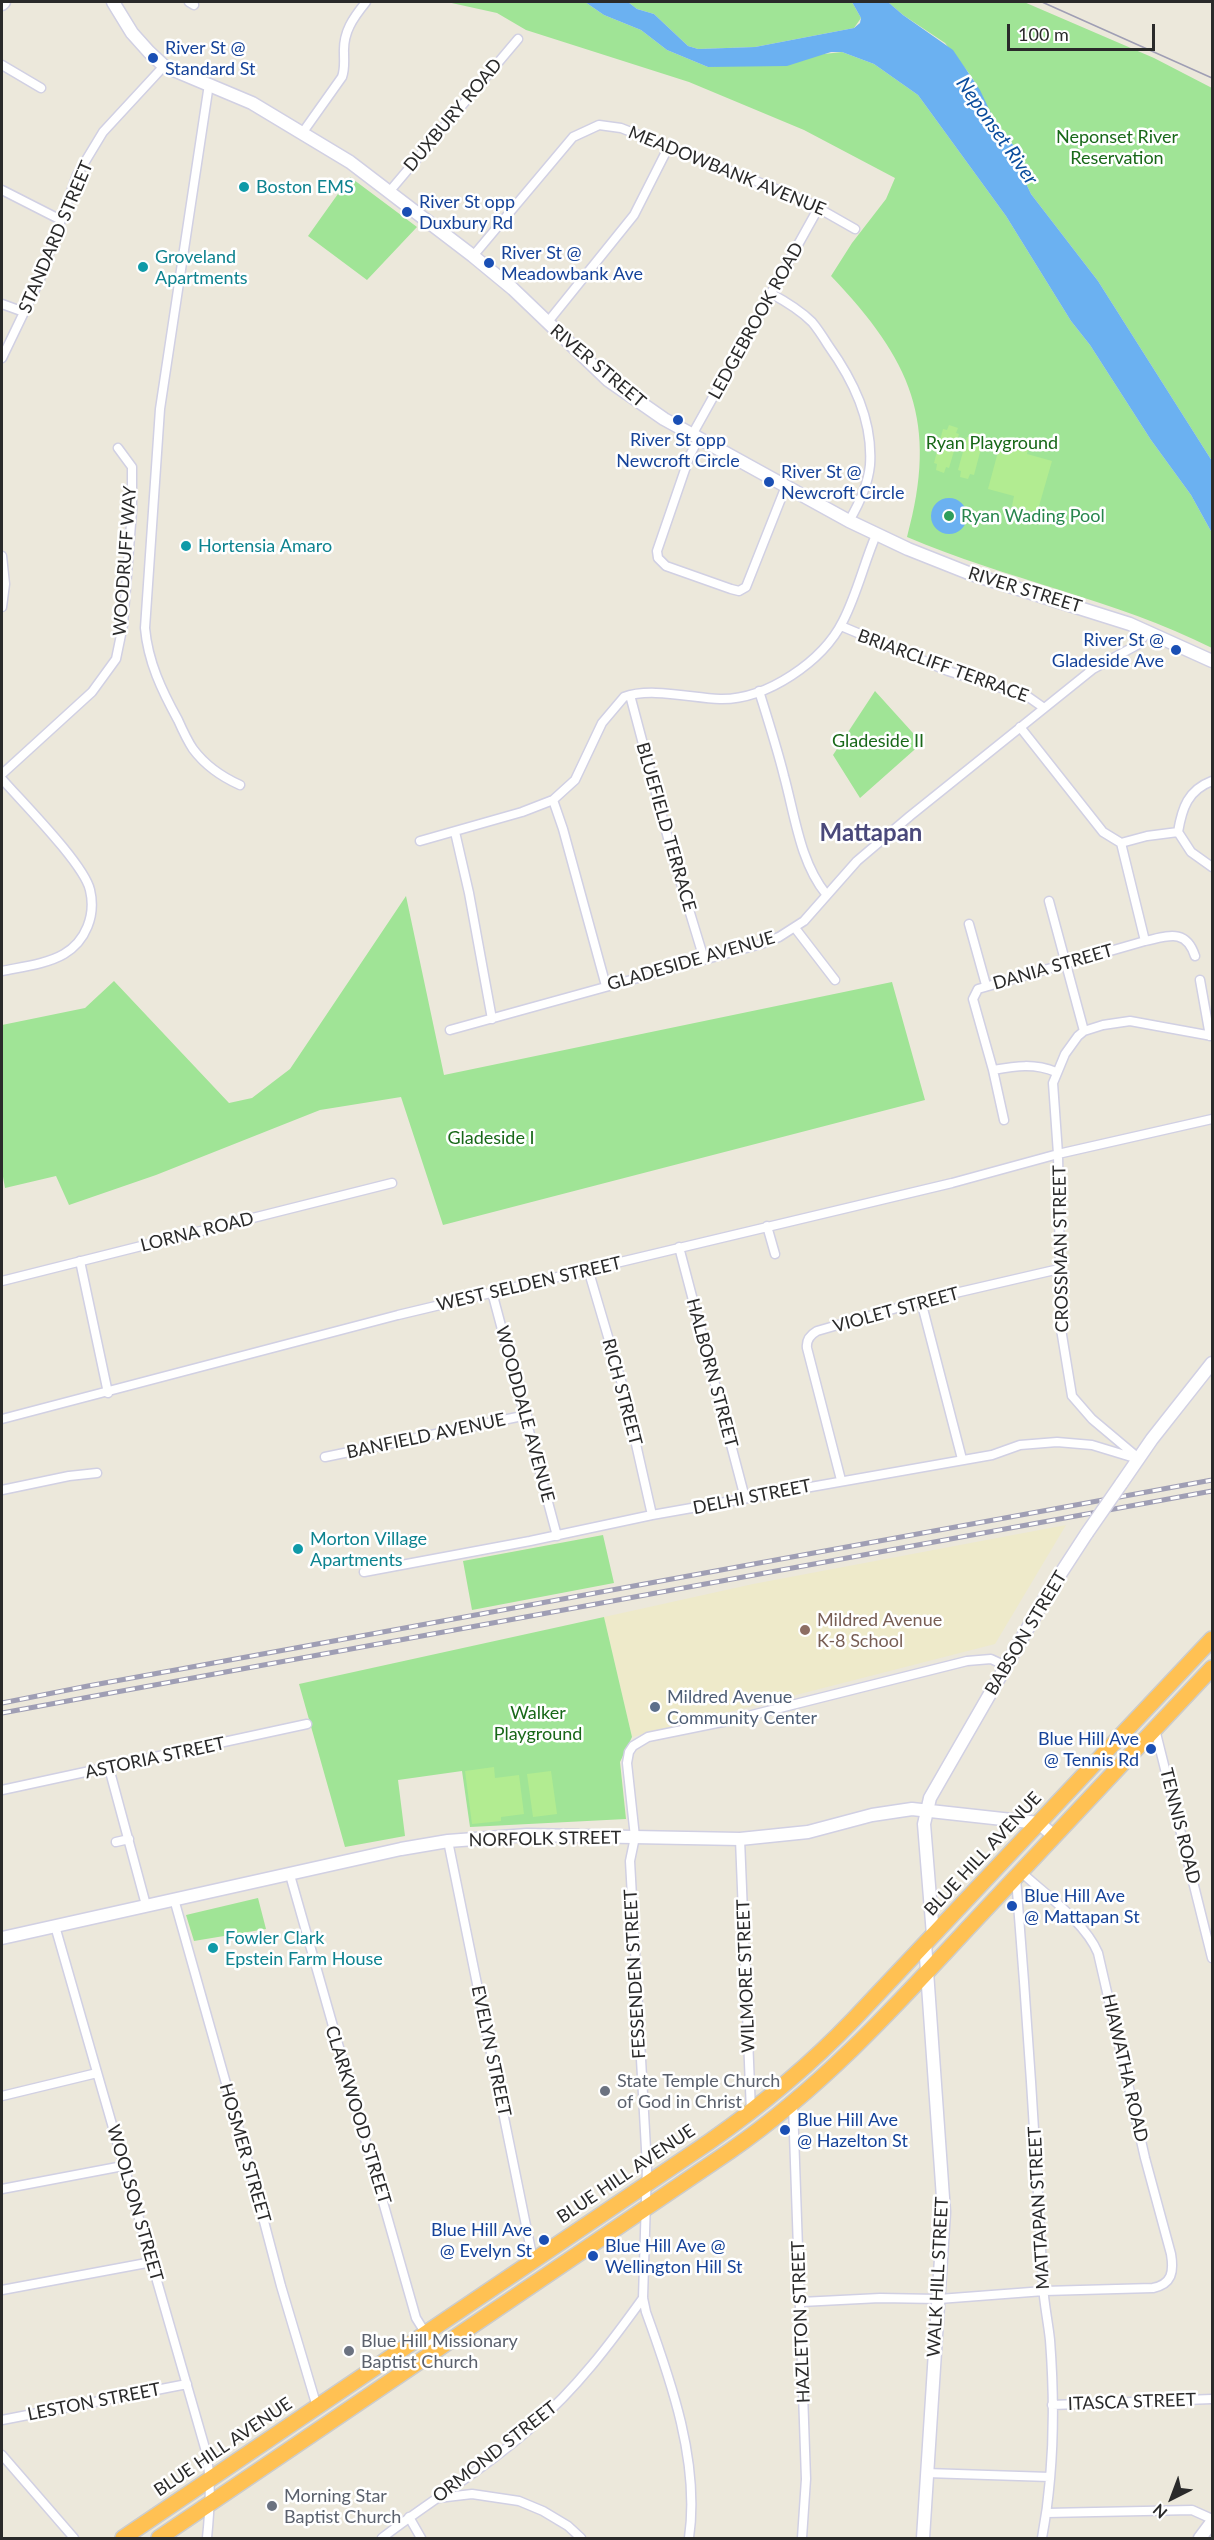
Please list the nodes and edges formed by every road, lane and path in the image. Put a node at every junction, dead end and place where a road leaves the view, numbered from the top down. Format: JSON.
{"nodes":[{"id":1,"x":366,"y":2,"type":"edge"},
{"id":2,"x":116,"y":3,"type":"edge"},
{"id":3,"x":518,"y":39,"type":"dead end"},
{"id":4,"x":2,"y":65,"type":"edge"},
{"id":5,"x":164,"y":66,"type":"junction"},
{"id":6,"x":209,"y":84,"type":"junction"},
{"id":7,"x":41,"y":88,"type":"dead end"},
{"id":8,"x":303,"y":132,"type":"junction"},
{"id":9,"x":669,"y":146,"type":"junction"},
{"id":10,"x":2,"y":190,"type":"edge"},
{"id":11,"x":389,"y":192,"type":"junction"},
{"id":12,"x":819,"y":207,"type":"junction"},
{"id":13,"x":61,"y":220,"type":"junction"},
{"id":14,"x":855,"y":229,"type":"dead end"},
{"id":15,"x":473,"y":256,"type":"junction"},
{"id":16,"x":770,"y":293,"type":"junction"},
{"id":17,"x":2,"y":304,"type":"edge"},
{"id":18,"x":24,"y":312,"type":"junction"},
{"id":19,"x":547,"y":323,"type":"junction"},
{"id":20,"x":2,"y":358,"type":"edge"},
{"id":21,"x":695,"y":437,"type":"junction"},
{"id":22,"x":118,"y":448,"type":"dead end"},
{"id":23,"x":786,"y":486,"type":"junction"},
{"id":24,"x":849,"y":521,"type":"junction"},
{"id":25,"x":876,"y":535,"type":"junction"},
{"id":26,"x":2,"y":556,"type":"edge"},
{"id":27,"x":2,"y":607,"type":"edge"},
{"id":28,"x":841,"y":626,"type":"junction"},
{"id":29,"x":1148,"y":631,"type":"junction"},
{"id":30,"x":1212,"y":661,"type":"edge"},
{"id":31,"x":759,"y":692,"type":"junction"},
{"id":32,"x":630,"y":695,"type":"junction"},
{"id":33,"x":1044,"y":708,"type":"junction"},
{"id":34,"x":1020,"y":727,"type":"junction"},
{"id":35,"x":2,"y":774,"type":"edge"},
{"id":36,"x":2,"y":779,"type":"edge"},
{"id":37,"x":1212,"y":780,"type":"edge"},
{"id":38,"x":240,"y":785,"type":"dead end"},
{"id":39,"x":553,"y":800,"type":"junction"},
{"id":40,"x":455,"y":832,"type":"junction"},
{"id":41,"x":1178,"y":832,"type":"junction"},
{"id":42,"x":420,"y":841,"type":"dead end"},
{"id":43,"x":1121,"y":843,"type":"junction"},
{"id":44,"x":1212,"y":867,"type":"edge"},
{"id":45,"x":826,"y":894,"type":"junction"},
{"id":46,"x":1049,"y":901,"type":"dead end"},
{"id":47,"x":969,"y":924,"type":"dead end"},
{"id":48,"x":795,"y":928,"type":"junction"},
{"id":49,"x":1145,"y":941,"type":"junction"},
{"id":50,"x":1195,"y":956,"type":"dead end"},
{"id":51,"x":704,"y":958,"type":"junction"},
{"id":52,"x":1065,"y":964,"type":"junction"},
{"id":53,"x":2,"y":971,"type":"edge"},
{"id":54,"x":835,"y":980,"type":"dead end"},
{"id":55,"x":1200,"y":981,"type":"dead end"},
{"id":56,"x":986,"y":985,"type":"junction"},
{"id":57,"x":606,"y":986,"type":"junction"},
{"id":58,"x":492,"y":1019,"type":"junction"},
{"id":59,"x":450,"y":1030,"type":"dead end"},
{"id":60,"x":1084,"y":1031,"type":"junction"},
{"id":61,"x":1211,"y":1036,"type":"edge"},
{"id":62,"x":993,"y":1070,"type":"junction"},
{"id":63,"x":1056,"y":1072,"type":"junction"},
{"id":64,"x":1212,"y":1119,"type":"edge"},
{"id":65,"x":1004,"y":1120,"type":"dead end"},
{"id":66,"x":1058,"y":1154,"type":"junction"},
{"id":67,"x":392,"y":1183,"type":"dead end"},
{"id":68,"x":767,"y":1226,"type":"junction"},
{"id":69,"x":679,"y":1247,"type":"junction"},
{"id":70,"x":775,"y":1254,"type":"dead end"},
{"id":71,"x":80,"y":1261,"type":"junction"},
{"id":72,"x":588,"y":1269,"type":"junction"},
{"id":73,"x":1059,"y":1269,"type":"junction"},
{"id":74,"x":2,"y":1281,"type":"edge"},
{"id":75,"x":492,"y":1292,"type":"junction"},
{"id":76,"x":921,"y":1301,"type":"junction"},
{"id":77,"x":1212,"y":1363,"type":"edge"},
{"id":78,"x":108,"y":1393,"type":"junction"},
{"id":79,"x":526,"y":1415,"type":"junction"},
{"id":80,"x":2,"y":1419,"type":"edge"},
{"id":81,"x":325,"y":1457,"type":"dead end"},
{"id":82,"x":962,"y":1459,"type":"junction"},
{"id":83,"x":1138,"y":1459,"type":"junction"},
{"id":84,"x":97,"y":1473,"type":"dead end"},
{"id":85,"x":841,"y":1480,"type":"junction"},
{"id":86,"x":2,"y":1490,"type":"edge"},
{"id":87,"x":745,"y":1498,"type":"junction"},
{"id":88,"x":652,"y":1515,"type":"junction"},
{"id":89,"x":557,"y":1536,"type":"junction"},
{"id":90,"x":364,"y":1572,"type":"dead end"},
{"id":91,"x":1212,"y":1639,"type":"edge"},
{"id":92,"x":1006,"y":1666,"type":"junction"},
{"id":93,"x":1212,"y":1668,"type":"edge"},
{"id":94,"x":307,"y":1724,"type":"dead end"},
{"id":95,"x":1155,"y":1729,"type":"junction"},
{"id":96,"x":109,"y":1768,"type":"junction"},
{"id":97,"x":2,"y":1790,"type":"edge"},
{"id":98,"x":926,"y":1810,"type":"junction"},
{"id":99,"x":1039,"y":1823,"type":"junction"},
{"id":100,"x":635,"y":1837,"type":"junction"},
{"id":101,"x":1055,"y":1837,"type":"junction"},
{"id":102,"x":129,"y":1839,"type":"junction"},
{"id":103,"x":740,"y":1839,"type":"junction"},
{"id":104,"x":448,"y":1841,"type":"junction"},
{"id":105,"x":116,"y":1842,"type":"dead end"},
{"id":106,"x":290,"y":1875,"type":"junction"},
{"id":107,"x":1019,"y":1875,"type":"junction"},
{"id":108,"x":174,"y":1899,"type":"junction"},
{"id":109,"x":146,"y":1905,"type":"junction"},
{"id":110,"x":55,"y":1926,"type":"junction"},
{"id":111,"x":2,"y":1938,"type":"edge"},
{"id":112,"x":929,"y":1939,"type":"junction"},
{"id":113,"x":1212,"y":1958,"type":"edge"},
{"id":114,"x":927,"y":1973,"type":"junction"},
{"id":115,"x":97,"y":2073,"type":"junction"},
{"id":116,"x":2,"y":2096,"type":"edge"},
{"id":117,"x":792,"y":2105,"type":"junction"},
{"id":118,"x":751,"y":2112,"type":"junction"},
{"id":119,"x":123,"y":2166,"type":"junction"},
{"id":120,"x":646,"y":2184,"type":"junction"},
{"id":121,"x":2,"y":2189,"type":"edge"},
{"id":122,"x":645,"y":2208,"type":"junction"},
{"id":123,"x":533,"y":2260,"type":"junction"},
{"id":124,"x":152,"y":2262,"type":"junction"},
{"id":125,"x":2,"y":2290,"type":"edge"},
{"id":126,"x":1044,"y":2291,"type":"junction"},
{"id":127,"x":643,"y":2298,"type":"junction"},
{"id":128,"x":939,"y":2299,"type":"junction"},
{"id":129,"x":801,"y":2302,"type":"junction"},
{"id":130,"x":426,"y":2333,"type":"junction"},
{"id":131,"x":436,"y":2350,"type":"junction"},
{"id":132,"x":187,"y":2384,"type":"junction"},
{"id":133,"x":1212,"y":2398,"type":"edge"},
{"id":134,"x":1052,"y":2405,"type":"junction"},
{"id":135,"x":317,"y":2407,"type":"junction"},
{"id":136,"x":2,"y":2420,"type":"edge"},
{"id":137,"x":2,"y":2455,"type":"edge"},
{"id":138,"x":926,"y":2473,"type":"junction"},
{"id":139,"x":1050,"y":2477,"type":"junction"},
{"id":140,"x":209,"y":2480,"type":"junction"},
{"id":141,"x":437,"y":2498,"type":"junction"},
{"id":142,"x":210,"y":2504,"type":"junction"},
{"id":143,"x":1047,"y":2512,"type":"junction"},
{"id":144,"x":409,"y":2517,"type":"junction"},
{"id":145,"x":1212,"y":2521,"type":"edge"},
{"id":146,"x":74,"y":2538,"type":"edge"},
{"id":147,"x":123,"y":2538,"type":"edge"},
{"id":148,"x":159,"y":2538,"type":"edge"},
{"id":149,"x":207,"y":2538,"type":"edge"},
{"id":150,"x":382,"y":2538,"type":"edge"},
{"id":151,"x":420,"y":2538,"type":"edge"},
{"id":152,"x":581,"y":2538,"type":"edge"},
{"id":153,"x":689,"y":2538,"type":"edge"},
{"id":154,"x":802,"y":2538,"type":"edge"},
{"id":155,"x":923,"y":2538,"type":"edge"},
{"id":156,"x":1042,"y":2538,"type":"edge"},
{"id":157,"x":1200,"y":2538,"type":"edge"}],
"edges":[{"from":1,"to":8,"type":"street"},
{"from":2,"to":5,"type":"main road","name":"RIVER STREET"},
{"from":3,"to":11,"type":"street","name":"DUXBURY ROAD"},
{"from":4,"to":7,"type":"street"},
{"from":5,"to":6,"type":"main road","name":"RIVER STREET"},
{"from":5,"to":13,"type":"street","name":"STANDARD STREET"},
{"from":6,"to":8,"type":"main road","name":"RIVER STREET"},
{"from":6,"to":38,"type":"street"},
{"from":8,"to":11,"type":"main road","name":"RIVER STREET"},
{"from":9,"to":12,"type":"street","name":"MEADOWBANK AVENUE"},
{"from":9,"to":15,"type":"street","name":"MEADOWBANK AVENUE"},
{"from":9,"to":19,"type":"street"},
{"from":10,"to":13,"type":"street"},
{"from":11,"to":15,"type":"main road","name":"RIVER STREET"},
{"from":12,"to":14,"type":"street","name":"MEADOWBANK AVENUE"},
{"from":12,"to":16,"type":"street","name":"LEDGEBROOK ROAD"},
{"from":13,"to":18,"type":"street","name":"STANDARD STREET"},
{"from":15,"to":19,"type":"main road","name":"RIVER STREET"},
{"from":16,"to":21,"type":"street","name":"LEDGEBROOK ROAD"},
{"from":16,"to":24,"type":"street"},
{"from":17,"to":18,"type":"street"},
{"from":18,"to":20,"type":"street","name":"STANDARD STREET"},
{"from":19,"to":21,"type":"main road","name":"RIVER STREET"},
{"from":21,"to":23,"type":"main road","name":"RIVER STREET"},
{"from":21,"to":23,"type":"street","name":"LEDGEBROOK ROAD"},
{"from":22,"to":35,"type":"street","name":"WOODRUFF WAY"},
{"from":23,"to":24,"type":"main road","name":"RIVER STREET"},
{"from":24,"to":25,"type":"main road","name":"RIVER STREET"},
{"from":25,"to":28,"type":"street"},
{"from":25,"to":29,"type":"main road","name":"RIVER STREET"},
{"from":26,"to":27,"type":"street"},
{"from":28,"to":31,"type":"street"},
{"from":28,"to":33,"type":"street","name":"BRIARCLIFF TERRACE"},
{"from":29,"to":30,"type":"main road","name":"RIVER STREET"},
{"from":29,"to":33,"type":"street","name":"GLADESIDE AVENUE"},
{"from":31,"to":32,"type":"street"},
{"from":31,"to":45,"type":"street"},
{"from":32,"to":39,"type":"street"},
{"from":32,"to":51,"type":"street","name":"BLUEFIELD TERRACE"},
{"from":33,"to":34,"type":"street","name":"GLADESIDE AVENUE"},
{"from":34,"to":43,"type":"street"},
{"from":34,"to":45,"type":"street","name":"GLADESIDE AVENUE"},
{"from":36,"to":53,"type":"street"},
{"from":37,"to":41,"type":"street"},
{"from":39,"to":40,"type":"street"},
{"from":39,"to":57,"type":"street"},
{"from":40,"to":42,"type":"street"},
{"from":40,"to":58,"type":"street"},
{"from":41,"to":43,"type":"street"},
{"from":41,"to":44,"type":"street"},
{"from":43,"to":49,"type":"street"},
{"from":45,"to":48,"type":"street","name":"GLADESIDE AVENUE"},
{"from":46,"to":52,"type":"street"},
{"from":47,"to":56,"type":"street"},
{"from":48,"to":51,"type":"street","name":"GLADESIDE AVENUE"},
{"from":48,"to":54,"type":"street"},
{"from":49,"to":50,"type":"street","name":"DANIA STREET"},
{"from":49,"to":52,"type":"street","name":"DANIA STREET"},
{"from":51,"to":57,"type":"street","name":"GLADESIDE AVENUE"},
{"from":52,"to":56,"type":"street","name":"DANIA STREET"},
{"from":52,"to":60,"type":"street"},
{"from":55,"to":61,"type":"street"},
{"from":56,"to":62,"type":"street","name":"DANIA STREET"},
{"from":57,"to":58,"type":"street","name":"GLADESIDE AVENUE"},
{"from":58,"to":59,"type":"street","name":"GLADESIDE AVENUE"},
{"from":60,"to":61,"type":"street"},
{"from":60,"to":63,"type":"street"},
{"from":62,"to":63,"type":"street"},
{"from":62,"to":65,"type":"street"},
{"from":63,"to":66,"type":"street","name":"CROSSMAN STREET"},
{"from":64,"to":66,"type":"street","name":"WEST SELDEN STREET"},
{"from":66,"to":68,"type":"street","name":"WEST SELDEN STREET"},
{"from":66,"to":73,"type":"street","name":"CROSSMAN STREET"},
{"from":67,"to":71,"type":"street","name":"LORNA ROAD"},
{"from":68,"to":69,"type":"street","name":"WEST SELDEN STREET"},
{"from":68,"to":70,"type":"street"},
{"from":69,"to":72,"type":"street","name":"WEST SELDEN STREET"},
{"from":69,"to":87,"type":"street","name":"HALBORN STREET"},
{"from":71,"to":74,"type":"street","name":"LORNA ROAD"},
{"from":71,"to":78,"type":"street"},
{"from":72,"to":75,"type":"street","name":"WEST SELDEN STREET"},
{"from":72,"to":88,"type":"street","name":"RICH STREET"},
{"from":73,"to":76,"type":"street","name":"VIOLET STREET"},
{"from":73,"to":83,"type":"street","name":"CROSSMAN STREET"},
{"from":75,"to":78,"type":"street","name":"WEST SELDEN STREET"},
{"from":75,"to":79,"type":"street","name":"WOODDALE AVENUE"},
{"from":76,"to":82,"type":"street"},
{"from":76,"to":85,"type":"street","name":"VIOLET STREET"},
{"from":77,"to":83,"type":"main road","name":"BABSON STREET"},
{"from":78,"to":80,"type":"street","name":"WEST SELDEN STREET"},
{"from":79,"to":81,"type":"street","name":"BANFIELD AVENUE"},
{"from":79,"to":89,"type":"street","name":"WOODDALE AVENUE"},
{"from":82,"to":83,"type":"street","name":"DELHI STREET"},
{"from":82,"to":85,"type":"street","name":"DELHI STREET"},
{"from":83,"to":92,"type":"main road","name":"BABSON STREET","bridge":true},
{"from":84,"to":86,"type":"street"},
{"from":85,"to":87,"type":"street","name":"DELHI STREET"},
{"from":87,"to":88,"type":"street","name":"DELHI STREET"},
{"from":88,"to":89,"type":"street","name":"DELHI STREET"},
{"from":89,"to":90,"type":"street","name":"DELHI STREET"},
{"from":91,"to":99,"type":"highway","name":"BLUE HILL AVENUE"},
{"from":92,"to":98,"type":"main road","name":"BABSON STREET"},
{"from":92,"to":100,"type":"street","name":"FESSENDEN STREET"},
{"from":93,"to":95,"type":"highway"},
{"from":94,"to":96,"type":"street","name":"ASTORIA STREET"},
{"from":95,"to":101,"type":"highway"},
{"from":95,"to":113,"type":"street","name":"TENNIS ROAD"},
{"from":96,"to":97,"type":"street","name":"ASTORIA STREET"},
{"from":96,"to":102,"type":"street"},
{"from":98,"to":99,"type":"main road","name":"NORFOLK STREET"},
{"from":98,"to":103,"type":"main road","name":"NORFOLK STREET"},
{"from":98,"to":112,"type":"main road","name":"BABSON STREET"},
{"from":99,"to":101,"type":"main road"},
{"from":99,"to":112,"type":"highway","name":"BLUE HILL AVENUE"},
{"from":100,"to":103,"type":"main road","name":"NORFOLK STREET"},
{"from":100,"to":104,"type":"main road","name":"NORFOLK STREET"},
{"from":100,"to":120,"type":"street","name":"FESSENDEN STREET"},
{"from":101,"to":107,"type":"highway"},
{"from":102,"to":105,"type":"street"},
{"from":102,"to":109,"type":"street"},
{"from":103,"to":118,"type":"street","name":"WILMORE STREET"},
{"from":104,"to":106,"type":"main road","name":"NORFOLK STREET"},
{"from":104,"to":123,"type":"street","name":"EVELYN STREET"},
{"from":106,"to":108,"type":"main road","name":"NORFOLK STREET"},
{"from":106,"to":130,"type":"street","name":"CLARKWOOD STREET"},
{"from":107,"to":114,"type":"highway"},
{"from":107,"to":126,"type":"street","name":"MATTAPAN STREET"},
{"from":107,"to":126,"type":"street","name":"HIAWATHA ROAD"},
{"from":108,"to":109,"type":"main road","name":"NORFOLK STREET"},
{"from":108,"to":135,"type":"street","name":"HOSMER STREET"},
{"from":109,"to":110,"type":"main road","name":"NORFOLK STREET"},
{"from":110,"to":111,"type":"main road","name":"NORFOLK STREET"},
{"from":110,"to":115,"type":"street","name":"WOOLSON STREET"},
{"from":112,"to":114,"type":"main road","name":"WALK HILL STREET"},
{"from":112,"to":118,"type":"highway","name":"BLUE HILL AVENUE"},
{"from":114,"to":117,"type":"highway"},
{"from":114,"to":128,"type":"main road","name":"WALK HILL STREET"},
{"from":115,"to":116,"type":"street"},
{"from":115,"to":119,"type":"street","name":"WOOLSON STREET"},
{"from":117,"to":122,"type":"highway"},
{"from":117,"to":129,"type":"street","name":"HAZLETON STREET"},
{"from":118,"to":120,"type":"highway","name":"BLUE HILL AVENUE"},
{"from":119,"to":121,"type":"street"},
{"from":119,"to":124,"type":"street","name":"WOOLSON STREET"},
{"from":120,"to":122,"type":"street","name":"FESSENDEN STREET"},
{"from":120,"to":123,"type":"highway","name":"BLUE HILL AVENUE"},
{"from":122,"to":127,"type":"street","name":"FESSENDEN STREET"},
{"from":122,"to":131,"type":"highway"},
{"from":123,"to":130,"type":"highway","name":"BLUE HILL AVENUE"},
{"from":124,"to":125,"type":"street"},
{"from":124,"to":132,"type":"street","name":"WOOLSON STREET"},
{"from":126,"to":128,"type":"street"},
{"from":126,"to":134,"type":"street","name":"MATTAPAN STREET"},
{"from":127,"to":141,"type":"street","name":"ORMOND STREET"},
{"from":127,"to":153,"type":"street","name":"FESSENDEN STREET"},
{"from":128,"to":129,"type":"street"},
{"from":128,"to":138,"type":"main road","name":"WALK HILL STREET"},
{"from":129,"to":154,"type":"street","name":"HAZLETON STREET"},
{"from":130,"to":131,"type":"street","name":"CLARKWOOD STREET"},
{"from":130,"to":135,"type":"highway","name":"BLUE HILL AVENUE"},
{"from":131,"to":142,"type":"highway"},
{"from":132,"to":136,"type":"street","name":"LESTON STREET"},
{"from":132,"to":140,"type":"street","name":"WOOLSON STREET"},
{"from":133,"to":134,"type":"street","name":"ITASCA STREET"},
{"from":134,"to":139,"type":"street","name":"MATTAPAN STREET"},
{"from":135,"to":140,"type":"highway","name":"BLUE HILL AVENUE"},
{"from":137,"to":146,"type":"street"},
{"from":138,"to":139,"type":"street"},
{"from":138,"to":155,"type":"main road","name":"WALK HILL STREET"},
{"from":139,"to":143,"type":"street","name":"MATTAPAN STREET"},
{"from":140,"to":142,"type":"street","name":"WOOLSON STREET"},
{"from":140,"to":147,"type":"highway","name":"BLUE HILL AVENUE"},
{"from":141,"to":144,"type":"street","name":"ORMOND STREET"},
{"from":141,"to":152,"type":"street"},
{"from":142,"to":148,"type":"highway"},
{"from":142,"to":149,"type":"street","name":"WOOLSON STREET"},
{"from":143,"to":145,"type":"street"},
{"from":143,"to":156,"type":"street","name":"MATTAPAN STREET"},
{"from":144,"to":150,"type":"street","name":"ORMOND STREET"},
{"from":144,"to":151,"type":"street"},
{"from":145,"to":157,"type":"main road"}]}
